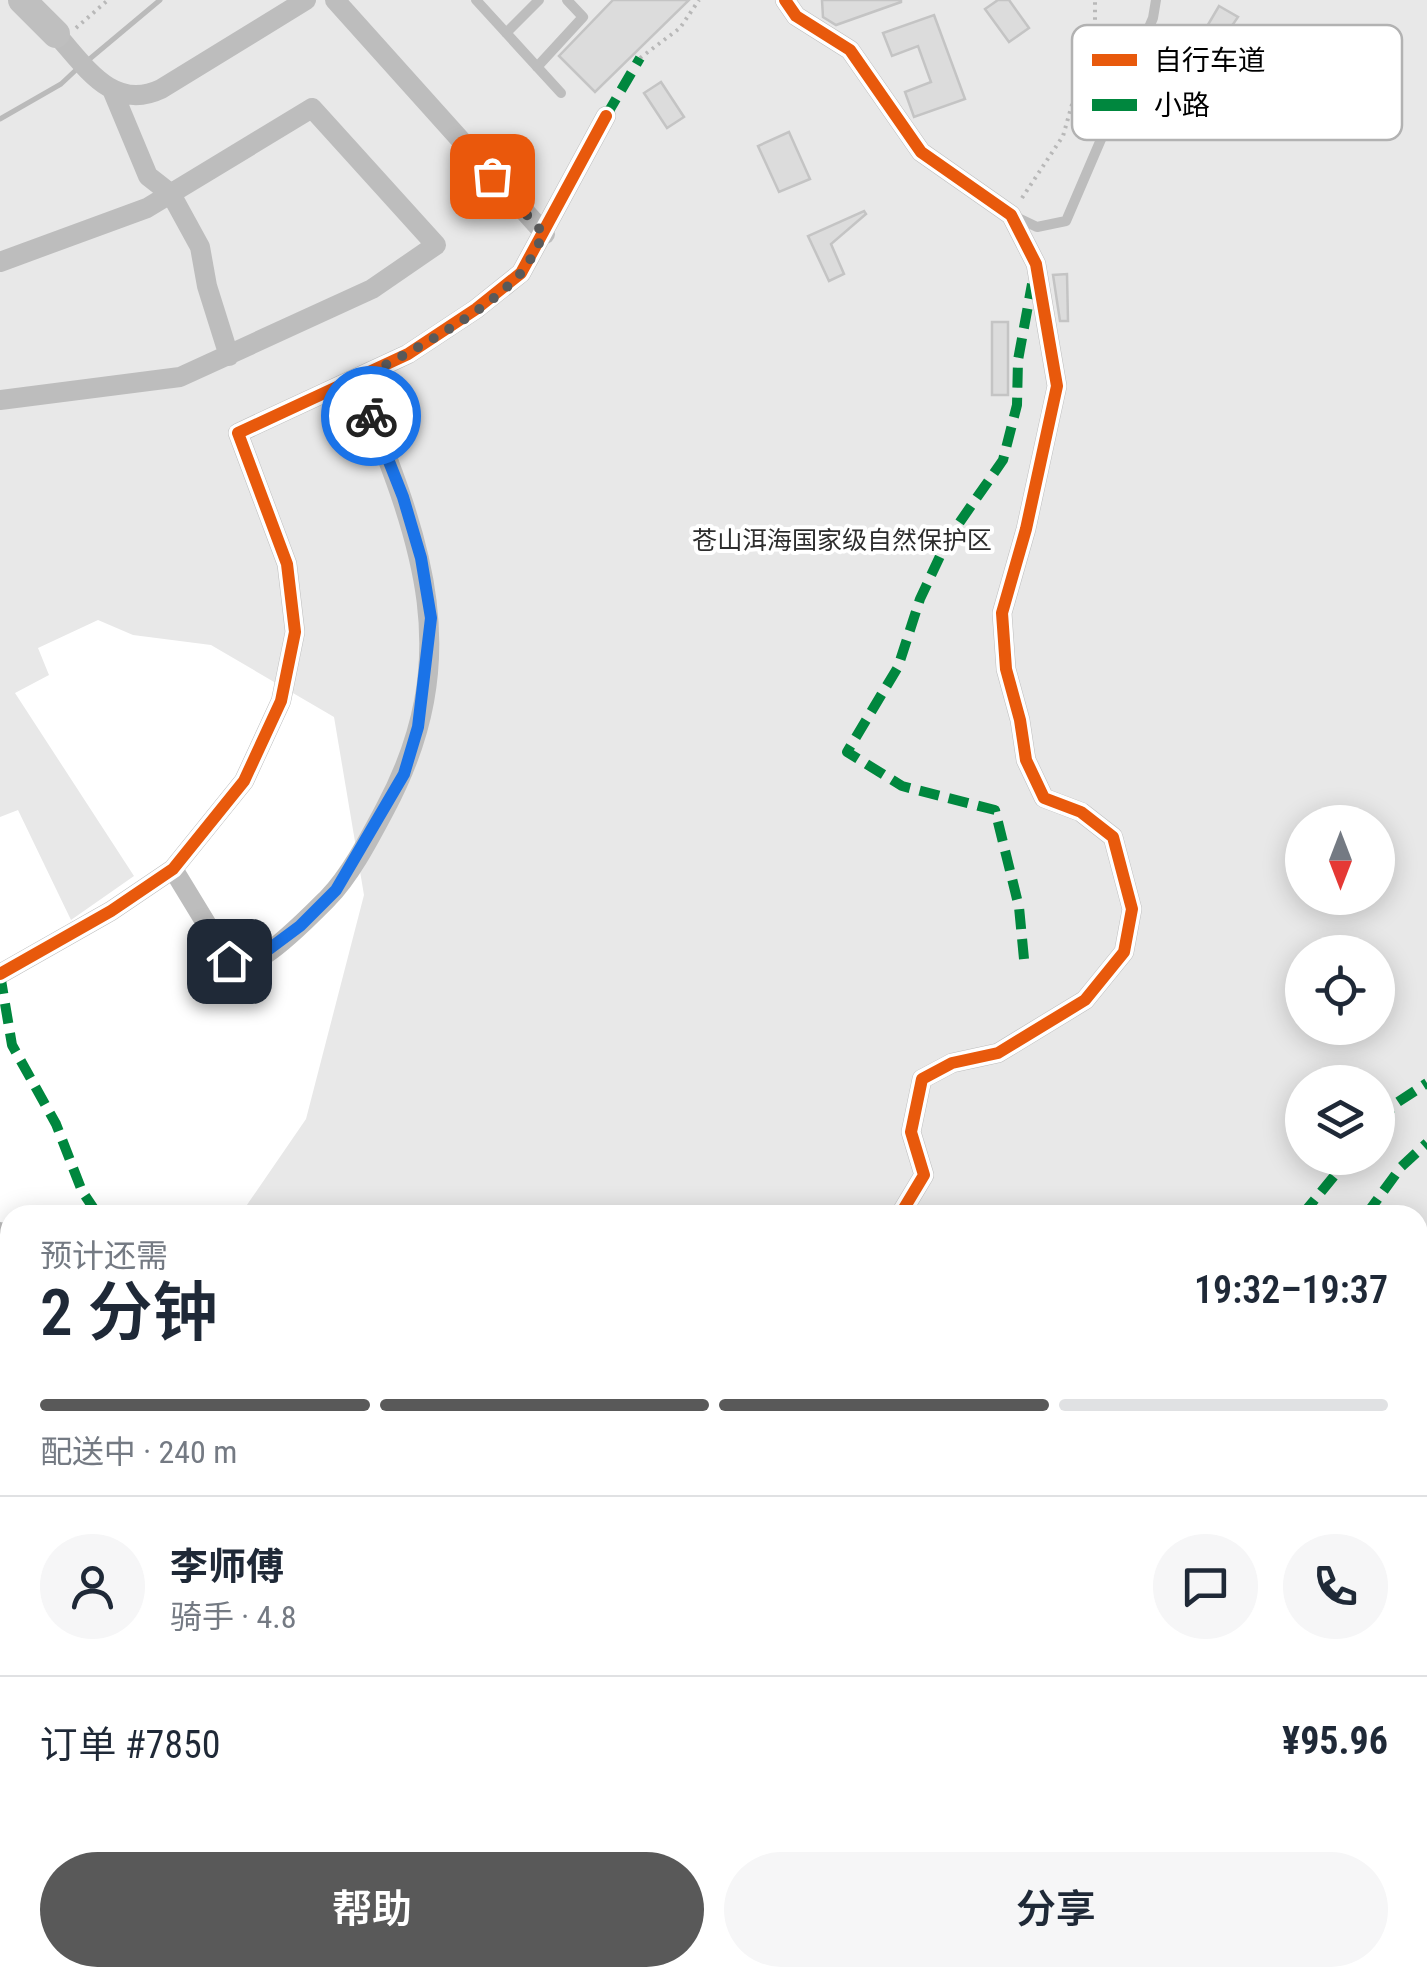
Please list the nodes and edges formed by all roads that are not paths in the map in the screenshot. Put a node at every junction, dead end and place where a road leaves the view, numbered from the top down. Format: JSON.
{"nodes":[{"id":1,"x":22,"y":0,"type":"edge"},
{"id":2,"x":306,"y":0,"type":"edge"},
{"id":3,"x":334,"y":0,"type":"edge"},
{"id":4,"x":476,"y":0,"type":"edge"},
{"id":5,"x":539,"y":0,"type":"edge"},
{"id":6,"x":567,"y":0,"type":"edge"},
{"id":7,"x":786,"y":0,"type":"edge"},
{"id":8,"x":1156,"y":0,"type":"edge"},
{"id":9,"x":1150,"y":25,"type":"edge"},
{"id":10,"x":506,"y":33,"type":"junction"},
{"id":11,"x":59,"y":38,"type":"joint"},
{"id":12,"x":537,"y":67,"type":"junction"},
{"id":13,"x":110,"y":90,"type":"junction"},
{"id":14,"x":561,"y":92,"type":"dead end"},
{"id":15,"x":606,"y":116,"type":"dead end"},
{"id":16,"x":1101,"y":140,"type":"edge"},
{"id":17,"x":170,"y":194,"type":"junction"},
{"id":18,"x":1011,"y":214,"type":"junction"},
{"id":19,"x":544,"y":234,"type":"junction"},
{"id":20,"x":0,"y":262,"type":"edge"},
{"id":21,"x":230,"y":356,"type":"junction"},
{"id":22,"x":357,"y":380,"type":"junction"},
{"id":23,"x":0,"y":400,"type":"edge"},
{"id":24,"x":173,"y":869,"type":"junction"},
{"id":25,"x":0,"y":974,"type":"edge"},
{"id":26,"x":906,"y":1205,"type":"edge"}],
"edges":[{"from":1,"to":11,"type":"street"},
{"from":2,"to":13,"type":"street"},
{"from":3,"to":19,"type":"street"},
{"from":4,"to":10,"type":"lane"},
{"from":5,"to":10,"type":"lane"},
{"from":6,"to":12,"type":"lane"},
{"from":7,"to":18,"type":"street"},
{"from":8,"to":9,"type":"lane"},
{"from":10,"to":12,"type":"lane"},
{"from":11,"to":13,"type":"street"},
{"from":12,"to":14,"type":"lane"},
{"from":13,"to":17,"type":"street"},
{"from":15,"to":19,"type":"street"},
{"from":16,"to":18,"type":"lane"},
{"from":17,"to":20,"type":"street"},
{"from":17,"to":21,"type":"street"},
{"from":17,"to":21,"type":"street"},
{"from":18,"to":26,"type":"street"},
{"from":19,"to":22,"type":"street"},
{"from":21,"to":23,"type":"street"},
{"from":22,"to":24,"type":"street"},
{"from":22,"to":24,"type":"street"},
{"from":24,"to":25,"type":"street"}]}
